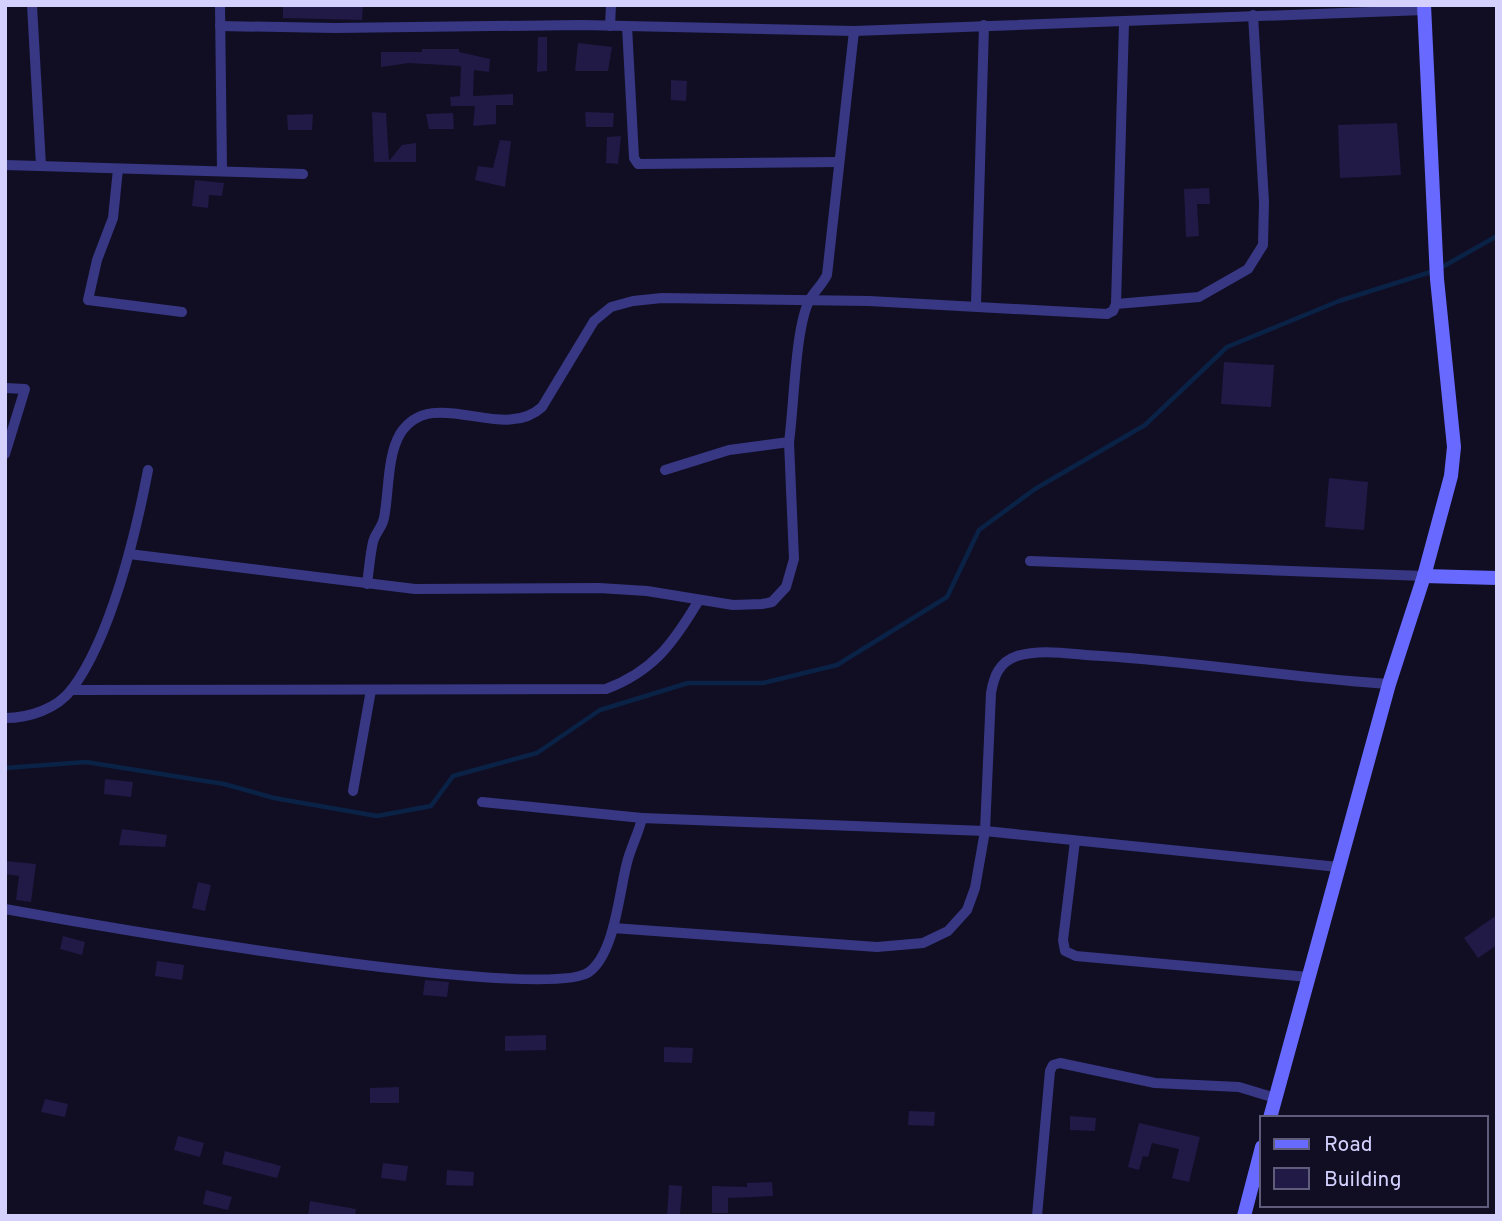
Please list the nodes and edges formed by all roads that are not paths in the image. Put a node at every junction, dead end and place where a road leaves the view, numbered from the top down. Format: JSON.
{"nodes":[{"id":1,"x":32,"y":5,"type":"edge"},
{"id":2,"x":220,"y":5,"type":"edge"},
{"id":3,"x":611,"y":5,"type":"edge"},
{"id":4,"x":1424,"y":8,"type":"edge"},
{"id":5,"x":1253,"y":15,"type":"junction"},
{"id":6,"x":1124,"y":23,"type":"junction"},
{"id":7,"x":984,"y":25,"type":"junction"},
{"id":8,"x":220,"y":26,"type":"junction"},
{"id":9,"x":610,"y":26,"type":"junction"},
{"id":10,"x":627,"y":26,"type":"junction"},
{"id":11,"x":853,"y":31,"type":"junction"},
{"id":12,"x":839,"y":162,"type":"junction"},
{"id":13,"x":5,"y":165,"type":"edge"},
{"id":14,"x":41,"y":166,"type":"junction"},
{"id":15,"x":118,"y":169,"type":"junction"},
{"id":16,"x":222,"y":170,"type":"junction"},
{"id":17,"x":303,"y":174,"type":"dead end"},
{"id":18,"x":809,"y":300,"type":"junction"},
{"id":19,"x":976,"y":304,"type":"junction"},
{"id":20,"x":1116,"y":304,"type":"junction"},
{"id":21,"x":182,"y":312,"type":"dead end"},
{"id":22,"x":5,"y":388,"type":"edge"},
{"id":23,"x":789,"y":442,"type":"junction"},
{"id":24,"x":5,"y":454,"type":"edge"},
{"id":25,"x":148,"y":470,"type":"dead end"},
{"id":26,"x":665,"y":470,"type":"dead end"},
{"id":27,"x":129,"y":554,"type":"junction"},
{"id":28,"x":1030,"y":561,"type":"dead end"},
{"id":29,"x":1424,"y":576,"type":"junction"},
{"id":30,"x":1497,"y":578,"type":"edge"},
{"id":31,"x":367,"y":584,"type":"junction"},
{"id":32,"x":699,"y":600,"type":"junction"},
{"id":33,"x":1389,"y":684,"type":"junction"},
{"id":34,"x":71,"y":690,"type":"junction"},
{"id":35,"x":371,"y":690,"type":"junction"},
{"id":36,"x":5,"y":718,"type":"edge"},
{"id":37,"x":353,"y":791,"type":"dead end"},
{"id":38,"x":482,"y":802,"type":"dead end"},
{"id":39,"x":642,"y":818,"type":"junction"},
{"id":40,"x":985,"y":831,"type":"junction"},
{"id":41,"x":1074,"y":841,"type":"junction"},
{"id":42,"x":1338,"y":867,"type":"junction"},
{"id":43,"x":5,"y":909,"type":"edge"},
{"id":44,"x":613,"y":928,"type":"junction"},
{"id":45,"x":1308,"y":977,"type":"junction"},
{"id":46,"x":1275,"y":1098,"type":"junction"},
{"id":47,"x":1270,"y":1116,"type":"edge"},
{"id":48,"x":1260,"y":1155,"type":"edge"},
{"id":49,"x":1037,"y":1216,"type":"edge"},
{"id":50,"x":1244,"y":1216,"type":"edge"}],
"edges":[{"from":1,"to":14,"type":"street"},
{"from":2,"to":8,"type":"street"},
{"from":3,"to":9,"type":"street"},
{"from":4,"to":5,"type":"street"},
{"from":4,"to":29,"type":"street"},
{"from":5,"to":6,"type":"street"},
{"from":5,"to":20,"type":"street"},
{"from":6,"to":7,"type":"street"},
{"from":6,"to":20,"type":"street"},
{"from":7,"to":11,"type":"street"},
{"from":7,"to":19,"type":"street"},
{"from":8,"to":9,"type":"street"},
{"from":8,"to":16,"type":"street"},
{"from":9,"to":10,"type":"street"},
{"from":10,"to":11,"type":"street"},
{"from":10,"to":12,"type":"street"},
{"from":11,"to":12,"type":"street"},
{"from":12,"to":18,"type":"street"},
{"from":13,"to":14,"type":"street"},
{"from":14,"to":15,"type":"street"},
{"from":15,"to":16,"type":"street"},
{"from":15,"to":21,"type":"street"},
{"from":16,"to":17,"type":"street"},
{"from":18,"to":19,"type":"street"},
{"from":18,"to":23,"type":"street"},
{"from":18,"to":31,"type":"street"},
{"from":19,"to":20,"type":"street"},
{"from":22,"to":24,"type":"street"},
{"from":23,"to":26,"type":"street"},
{"from":23,"to":32,"type":"street"},
{"from":25,"to":27,"type":"street"},
{"from":27,"to":31,"type":"street"},
{"from":27,"to":34,"type":"street"},
{"from":28,"to":29,"type":"street"},
{"from":29,"to":30,"type":"street"},
{"from":29,"to":33,"type":"street"},
{"from":31,"to":32,"type":"street"},
{"from":32,"to":35,"type":"street"},
{"from":33,"to":40,"type":"street"},
{"from":33,"to":42,"type":"street"},
{"from":34,"to":35,"type":"street"},
{"from":34,"to":36,"type":"street"},
{"from":35,"to":37,"type":"street"},
{"from":38,"to":39,"type":"street"},
{"from":39,"to":40,"type":"street"},
{"from":39,"to":44,"type":"street"},
{"from":40,"to":41,"type":"street"},
{"from":40,"to":44,"type":"street"},
{"from":41,"to":42,"type":"street"},
{"from":41,"to":45,"type":"street"},
{"from":42,"to":45,"type":"street"},
{"from":43,"to":44,"type":"street"},
{"from":45,"to":46,"type":"street"},
{"from":46,"to":47,"type":"street"},
{"from":46,"to":49,"type":"street"},
{"from":48,"to":50,"type":"street"}]}
